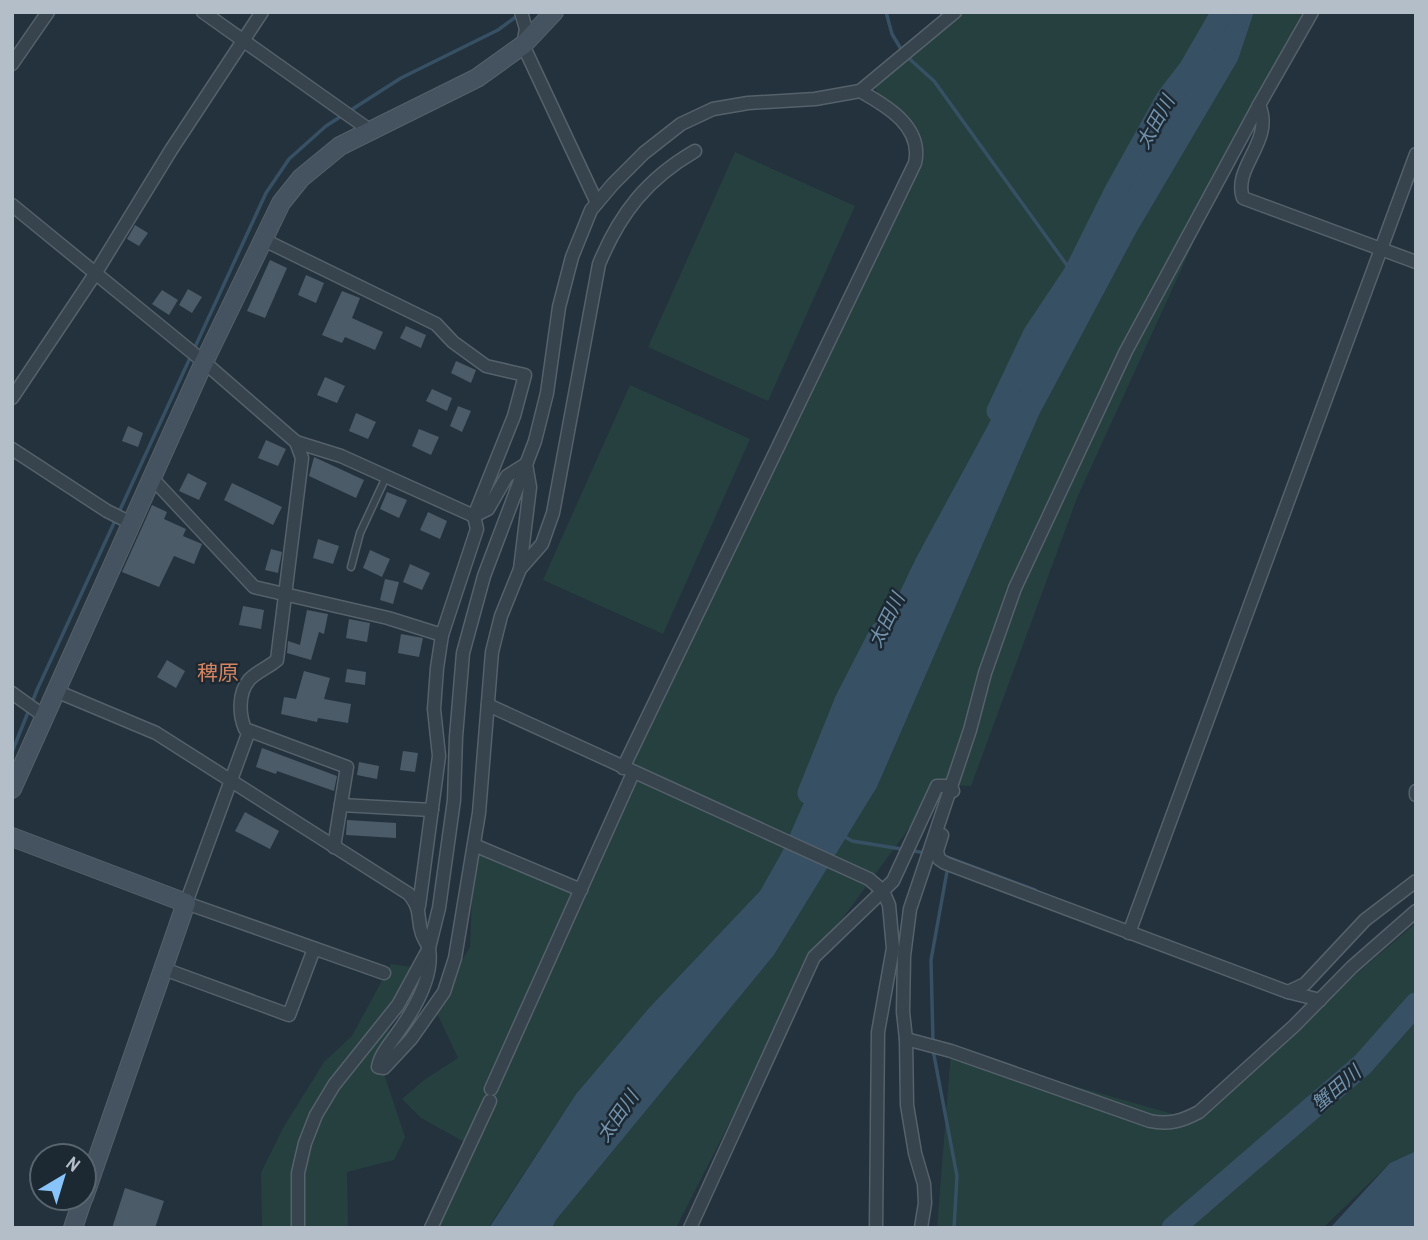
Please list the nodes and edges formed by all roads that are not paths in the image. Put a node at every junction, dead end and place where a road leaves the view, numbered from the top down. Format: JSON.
{"nodes":[{"id":1,"x":48,"y":12,"type":"edge"},
{"id":2,"x":203,"y":12,"type":"edge"},
{"id":3,"x":262,"y":12,"type":"edge"},
{"id":4,"x":521,"y":12,"type":"edge"},
{"id":5,"x":554,"y":12,"type":"edge"},
{"id":6,"x":955,"y":12,"type":"edge"},
{"id":7,"x":1312,"y":12,"type":"edge"},
{"id":8,"x":244,"y":40,"type":"junction"},
{"id":9,"x":523,"y":45,"type":"junction"},
{"id":10,"x":12,"y":64,"type":"edge"},
{"id":11,"x":860,"y":91,"type":"junction"},
{"id":12,"x":1259,"y":105,"type":"junction"},
{"id":13,"x":371,"y":131,"type":"junction"},
{"id":14,"x":695,"y":151,"type":"dead end"},
{"id":15,"x":1416,"y":154,"type":"edge"},
{"id":16,"x":597,"y":204,"type":"junction"},
{"id":17,"x":12,"y":205,"type":"edge"},
{"id":18,"x":262,"y":239,"type":"junction"},
{"id":19,"x":1381,"y":248,"type":"junction"},
{"id":20,"x":1416,"y":262,"type":"edge"},
{"id":21,"x":95,"y":274,"type":"junction"},
{"id":22,"x":204,"y":362,"type":"junction"},
{"id":23,"x":12,"y":398,"type":"edge"},
{"id":24,"x":296,"y":442,"type":"junction"},
{"id":25,"x":12,"y":449,"type":"edge"},
{"id":26,"x":526,"y":464,"type":"junction"},
{"id":27,"x":386,"y":477,"type":"junction"},
{"id":28,"x":152,"y":478,"type":"junction"},
{"id":29,"x":474,"y":516,"type":"junction"},
{"id":30,"x":131,"y":523,"type":"junction"},
{"id":31,"x":351,"y":568,"type":"dead end"},
{"id":32,"x":520,"y":569,"type":"junction"},
{"id":33,"x":285,"y":595,"type":"junction"},
{"id":34,"x":442,"y":635,"type":"junction"},
{"id":35,"x":55,"y":691,"type":"junction"},
{"id":36,"x":12,"y":694,"type":"edge"},
{"id":37,"x":488,"y":705,"type":"junction"},
{"id":38,"x":44,"y":716,"type":"junction"},
{"id":39,"x":249,"y":731,"type":"junction"},
{"id":40,"x":633,"y":773,"type":"junction"},
{"id":41,"x":231,"y":782,"type":"junction"},
{"id":42,"x":951,"y":786,"type":"junction"},
{"id":43,"x":12,"y":789,"type":"edge"},
{"id":44,"x":341,"y":805,"type":"junction"},
{"id":45,"x":432,"y":810,"type":"junction"},
{"id":46,"x":12,"y":837,"type":"edge"},
{"id":47,"x":474,"y":845,"type":"junction"},
{"id":48,"x":334,"y":847,"type":"junction"},
{"id":49,"x":1416,"y":881,"type":"edge"},
{"id":50,"x":580,"y":890,"type":"junction"},
{"id":51,"x":883,"y":891,"type":"junction"},
{"id":52,"x":186,"y":904,"type":"junction"},
{"id":53,"x":419,"y":906,"type":"junction"},
{"id":54,"x":1416,"y":911,"type":"edge"},
{"id":55,"x":1129,"y":933,"type":"junction"},
{"id":56,"x":429,"y":948,"type":"junction"},
{"id":57,"x":314,"y":949,"type":"junction"},
{"id":58,"x":164,"y":969,"type":"junction"},
{"id":59,"x":384,"y":974,"type":"dead end"},
{"id":60,"x":1288,"y":992,"type":"junction"},
{"id":61,"x":1320,"y":1000,"type":"junction"},
{"id":62,"x":906,"y":1039,"type":"junction"},
{"id":63,"x":98,"y":1157,"type":"edge"},
{"id":64,"x":298,"y":1228,"type":"edge"},
{"id":65,"x":431,"y":1228,"type":"edge"},
{"id":66,"x":690,"y":1228,"type":"edge"},
{"id":67,"x":876,"y":1228,"type":"edge"},
{"id":68,"x":921,"y":1228,"type":"edge"}],
"edges":[{"from":1,"to":10,"type":"street"},
{"from":2,"to":8,"type":"street"},
{"from":3,"to":8,"type":"street"},
{"from":4,"to":9,"type":"street"},
{"from":5,"to":9,"type":"street"},
{"from":6,"to":11,"type":"street"},
{"from":7,"to":12,"type":"street"},
{"from":8,"to":13,"type":"street"},
{"from":8,"to":21,"type":"street"},
{"from":9,"to":13,"type":"street"},
{"from":9,"to":16,"type":"street"},
{"from":11,"to":16,"type":"street"},
{"from":11,"to":40,"type":"street"},
{"from":12,"to":19,"type":"street"},
{"from":12,"to":42,"type":"street"},
{"from":13,"to":18,"type":"street"},
{"from":14,"to":32,"type":"street"},
{"from":15,"to":19,"type":"street"},
{"from":16,"to":26,"type":"street"},
{"from":17,"to":21,"type":"street"},
{"from":18,"to":22,"type":"street"},
{"from":18,"to":29,"type":"street"},
{"from":19,"to":20,"type":"street"},
{"from":19,"to":55,"type":"street"},
{"from":21,"to":22,"type":"street"},
{"from":21,"to":23,"type":"street"},
{"from":22,"to":24,"type":"street"},
{"from":22,"to":28,"type":"street"},
{"from":24,"to":27,"type":"street"},
{"from":24,"to":33,"type":"street"},
{"from":25,"to":30,"type":"street"},
{"from":26,"to":29,"type":"street"},
{"from":26,"to":32,"type":"street"},
{"from":26,"to":56,"type":"street"},
{"from":27,"to":29,"type":"street"},
{"from":27,"to":31,"type":"lane"},
{"from":28,"to":30,"type":"street"},
{"from":28,"to":33,"type":"street"},
{"from":29,"to":34,"type":"street"},
{"from":30,"to":35,"type":"street"},
{"from":32,"to":37,"type":"street"},
{"from":33,"to":34,"type":"street"},
{"from":33,"to":39,"type":"street"},
{"from":34,"to":45,"type":"street"},
{"from":35,"to":38,"type":"street"},
{"from":35,"to":41,"type":"street"},
{"from":36,"to":38,"type":"street"},
{"from":37,"to":40,"type":"street"},
{"from":37,"to":47,"type":"street"},
{"from":38,"to":43,"type":"street"},
{"from":39,"to":41,"type":"street"},
{"from":39,"to":44,"type":"street"},
{"from":40,"to":50,"type":"street"},
{"from":40,"to":51,"type":"street"},
{"from":41,"to":48,"type":"street"},
{"from":41,"to":52,"type":"street"},
{"from":42,"to":51,"type":"street"},
{"from":42,"to":55,"type":"street"},
{"from":42,"to":62,"type":"street"},
{"from":44,"to":45,"type":"street"},
{"from":44,"to":48,"type":"street"},
{"from":45,"to":53,"type":"street"},
{"from":46,"to":52,"type":"street"},
{"from":47,"to":50,"type":"street"},
{"from":47,"to":56,"type":"street"},
{"from":48,"to":53,"type":"street"},
{"from":49,"to":60,"type":"street"},
{"from":50,"to":65,"type":"street"},
{"from":51,"to":66,"type":"street"},
{"from":51,"to":67,"type":"street"},
{"from":52,"to":57,"type":"street"},
{"from":52,"to":58,"type":"street"},
{"from":53,"to":56,"type":"street"},
{"from":54,"to":61,"type":"street"},
{"from":55,"to":60,"type":"street"},
{"from":56,"to":64,"type":"street"},
{"from":57,"to":58,"type":"street"},
{"from":57,"to":59,"type":"street"},
{"from":58,"to":63,"type":"street"},
{"from":60,"to":61,"type":"street"},
{"from":61,"to":62,"type":"street"},
{"from":62,"to":68,"type":"street"}]}
